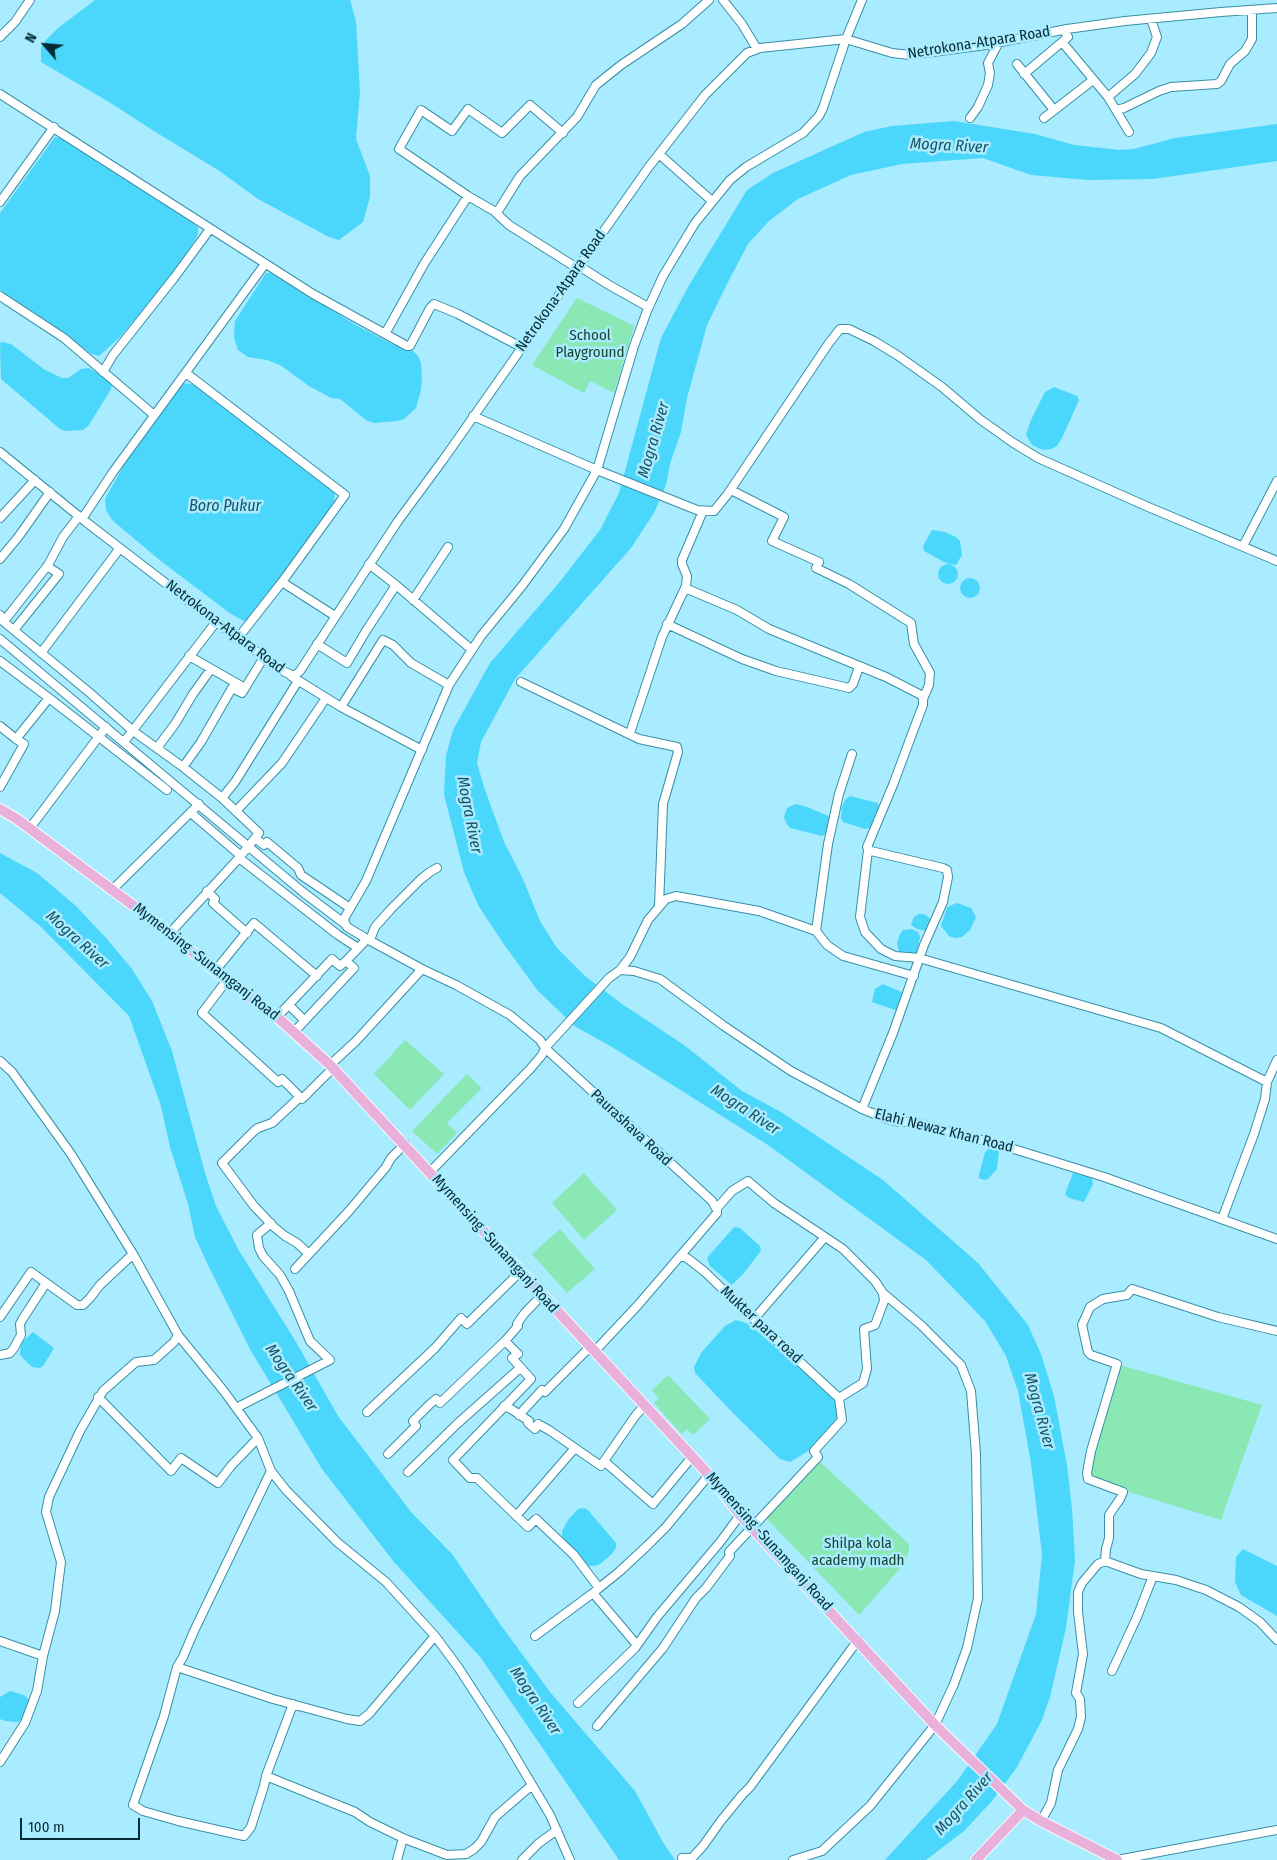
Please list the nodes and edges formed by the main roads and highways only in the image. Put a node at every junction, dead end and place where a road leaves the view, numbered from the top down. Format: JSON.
{"nodes":[{"id":1,"x":0,"y":809,"type":"edge"},
{"id":2,"x":1023,"y":1810,"type":"junction"},
{"id":3,"x":976,"y":1860,"type":"edge"},
{"id":4,"x":1117,"y":1860,"type":"edge"}],
"edges":[{"from":1,"to":2,"type":"main road","name":"Mymensing -Sunamganj Road"},
{"from":2,"to":3,"type":"main road"},
{"from":2,"to":4,"type":"main road","name":"Mymensing -Sunamganj Road"}]}
